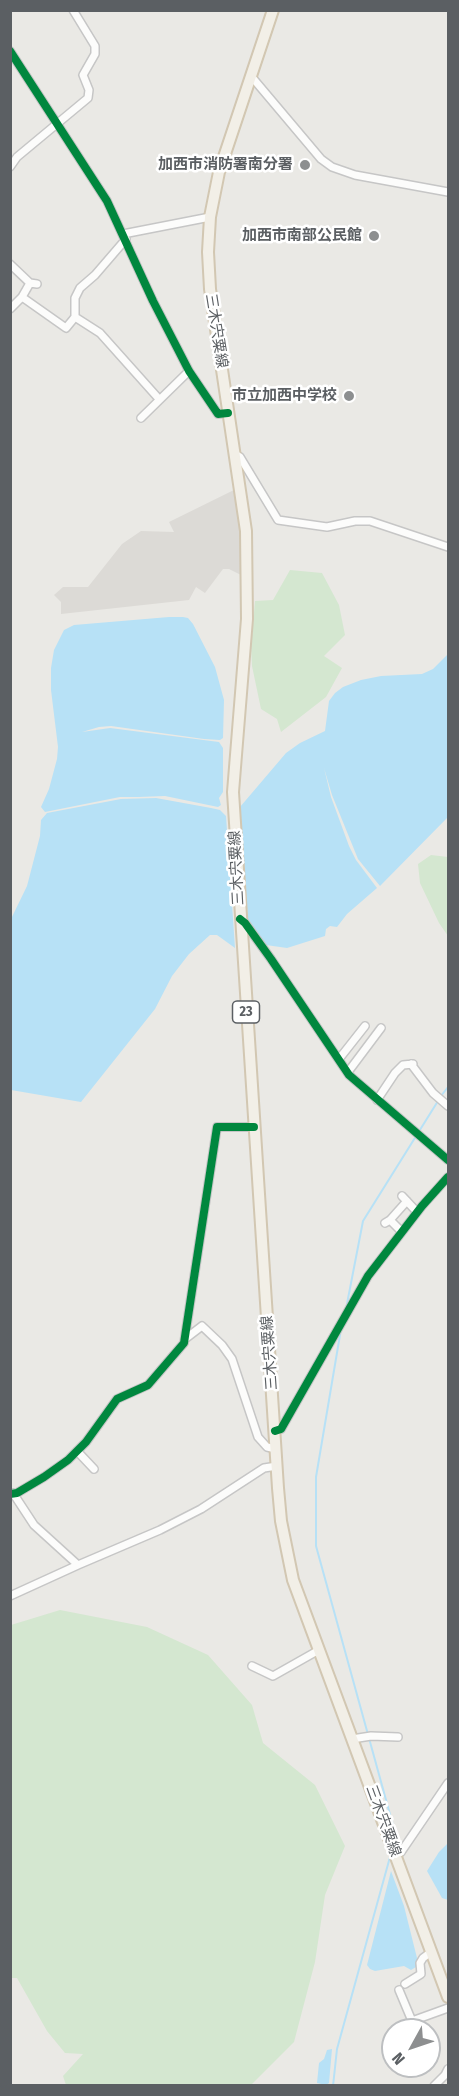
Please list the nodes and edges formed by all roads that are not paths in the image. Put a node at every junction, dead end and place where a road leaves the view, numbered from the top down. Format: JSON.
{"nodes":[{"id":1,"x":73,"y":10,"type":"edge"},
{"id":2,"x":273,"y":10,"type":"edge"},
{"id":3,"x":10,"y":51,"type":"edge"},
{"id":4,"x":251,"y":76,"type":"junction"},
{"id":5,"x":57,"y":124,"type":"junction"},
{"id":6,"x":10,"y":166,"type":"edge"},
{"id":7,"x":448,"y":192,"type":"edge"},
{"id":8,"x":210,"y":217,"type":"junction"},
{"id":9,"x":125,"y":236,"type":"junction"},
{"id":10,"x":10,"y":264,"type":"edge"},
{"id":11,"x":22,"y":297,"type":"junction"},
{"id":12,"x":10,"y":309,"type":"edge"},
{"id":13,"x":75,"y":317,"type":"junction"},
{"id":14,"x":189,"y":371,"type":"junction"},
{"id":15,"x":159,"y":399,"type":"junction"},
{"id":16,"x":228,"y":413,"type":"junction"},
{"id":17,"x":141,"y":418,"type":"dead end"},
{"id":18,"x":236,"y":454,"type":"junction"},
{"id":19,"x":448,"y":547,"type":"edge"},
{"id":20,"x":240,"y":919,"type":"junction"},
{"id":21,"x":365,"y":1026,"type":"dead end"},
{"id":22,"x":381,"y":1028,"type":"dead end"},
{"id":23,"x":339,"y":1059,"type":"junction"},
{"id":24,"x":348,"y":1072,"type":"junction"},
{"id":25,"x":377,"y":1100,"type":"junction"},
{"id":26,"x":448,"y":1106,"type":"edge"},
{"id":27,"x":254,"y":1127,"type":"junction"},
{"id":28,"x":448,"y":1160,"type":"edge"},
{"id":29,"x":448,"y":1177,"type":"edge"},
{"id":30,"x":417,"y":1212,"type":"junction"},
{"id":31,"x":402,"y":1232,"type":"junction"},
{"id":32,"x":185,"y":1340,"type":"junction"},
{"id":33,"x":275,"y":1431,"type":"junction"},
{"id":34,"x":276,"y":1449,"type":"junction"},
{"id":35,"x":77,"y":1451,"type":"junction"},
{"id":36,"x":277,"y":1466,"type":"junction"},
{"id":37,"x":94,"y":1469,"type":"dead end"},
{"id":38,"x":12,"y":1494,"type":"edge"},
{"id":39,"x":78,"y":1565,"type":"junction"},
{"id":40,"x":10,"y":1596,"type":"edge"},
{"id":41,"x":319,"y":1650,"type":"junction"},
{"id":42,"x":252,"y":1666,"type":"dead end"},
{"id":43,"x":398,"y":1737,"type":"dead end"},
{"id":44,"x":352,"y":1739,"type":"junction"},
{"id":45,"x":448,"y":1784,"type":"edge"},
{"id":46,"x":395,"y":1856,"type":"junction"},
{"id":47,"x":431,"y":1952,"type":"junction"},
{"id":48,"x":448,"y":1997,"type":"edge"},
{"id":49,"x":448,"y":2008,"type":"edge"},
{"id":50,"x":448,"y":2069,"type":"edge"},
{"id":51,"x":434,"y":2085,"type":"edge"}],
"edges":[{"from":1,"to":5,"type":"street"},
{"from":2,"to":4,"type":"main road","name":"三木宍粟線","number":"23"},
{"from":3,"to":5,"type":"street"},
{"from":4,"to":7,"type":"street"},
{"from":4,"to":8,"type":"main road","name":"三木宍粟線","number":"23"},
{"from":5,"to":6,"type":"street"},
{"from":5,"to":9,"type":"street"},
{"from":8,"to":9,"type":"street"},
{"from":8,"to":16,"type":"main road","name":"三木宍粟線","number":"23"},
{"from":9,"to":13,"type":"street"},
{"from":9,"to":14,"type":"street"},
{"from":10,"to":11,"type":"street"},
{"from":11,"to":12,"type":"street"},
{"from":11,"to":13,"type":"street"},
{"from":13,"to":15,"type":"street"},
{"from":14,"to":15,"type":"street"},
{"from":14,"to":16,"type":"street"},
{"from":15,"to":17,"type":"street"},
{"from":16,"to":18,"type":"main road","name":"三木宍粟線","number":"23"},
{"from":18,"to":19,"type":"street"},
{"from":18,"to":20,"type":"main road","name":"三木宍粟線","number":"23"},
{"from":20,"to":23,"type":"street"},
{"from":20,"to":27,"type":"main road","name":"三木宍粟線","number":"23"},
{"from":21,"to":23,"type":"street"},
{"from":22,"to":24,"type":"street"},
{"from":23,"to":24,"type":"street"},
{"from":24,"to":25,"type":"street"},
{"from":25,"to":26,"type":"street"},
{"from":25,"to":28,"type":"street"},
{"from":27,"to":32,"type":"street"},
{"from":27,"to":33,"type":"main road","name":"三木宍粟線","number":"23"},
{"from":29,"to":30,"type":"street"},
{"from":30,"to":31,"type":"street"},
{"from":30,"to":31,"type":"street"},
{"from":31,"to":33,"type":"street"},
{"from":32,"to":34,"type":"street"},
{"from":32,"to":35,"type":"street"},
{"from":33,"to":34,"type":"main road","name":"三木宍粟線","number":"23"},
{"from":34,"to":36,"type":"main road","name":"三木宍粟線","number":"23"},
{"from":35,"to":37,"type":"street"},
{"from":35,"to":38,"type":"street"},
{"from":36,"to":39,"type":"street"},
{"from":36,"to":41,"type":"main road","name":"三木宍粟線","number":"23"},
{"from":38,"to":39,"type":"street"},
{"from":39,"to":40,"type":"street"},
{"from":41,"to":42,"type":"street"},
{"from":41,"to":44,"type":"main road","name":"三木宍粟線","number":"23"},
{"from":43,"to":44,"type":"street"},
{"from":44,"to":46,"type":"main road","name":"三木宍粟線","number":"23"},
{"from":45,"to":46,"type":"street"},
{"from":46,"to":47,"type":"main road","name":"三木宍粟線","number":"23"},
{"from":47,"to":48,"type":"main road","name":"三木宍粟線","number":"23"},
{"from":47,"to":49,"type":"street"},
{"from":50,"to":51,"type":"street"}]}
